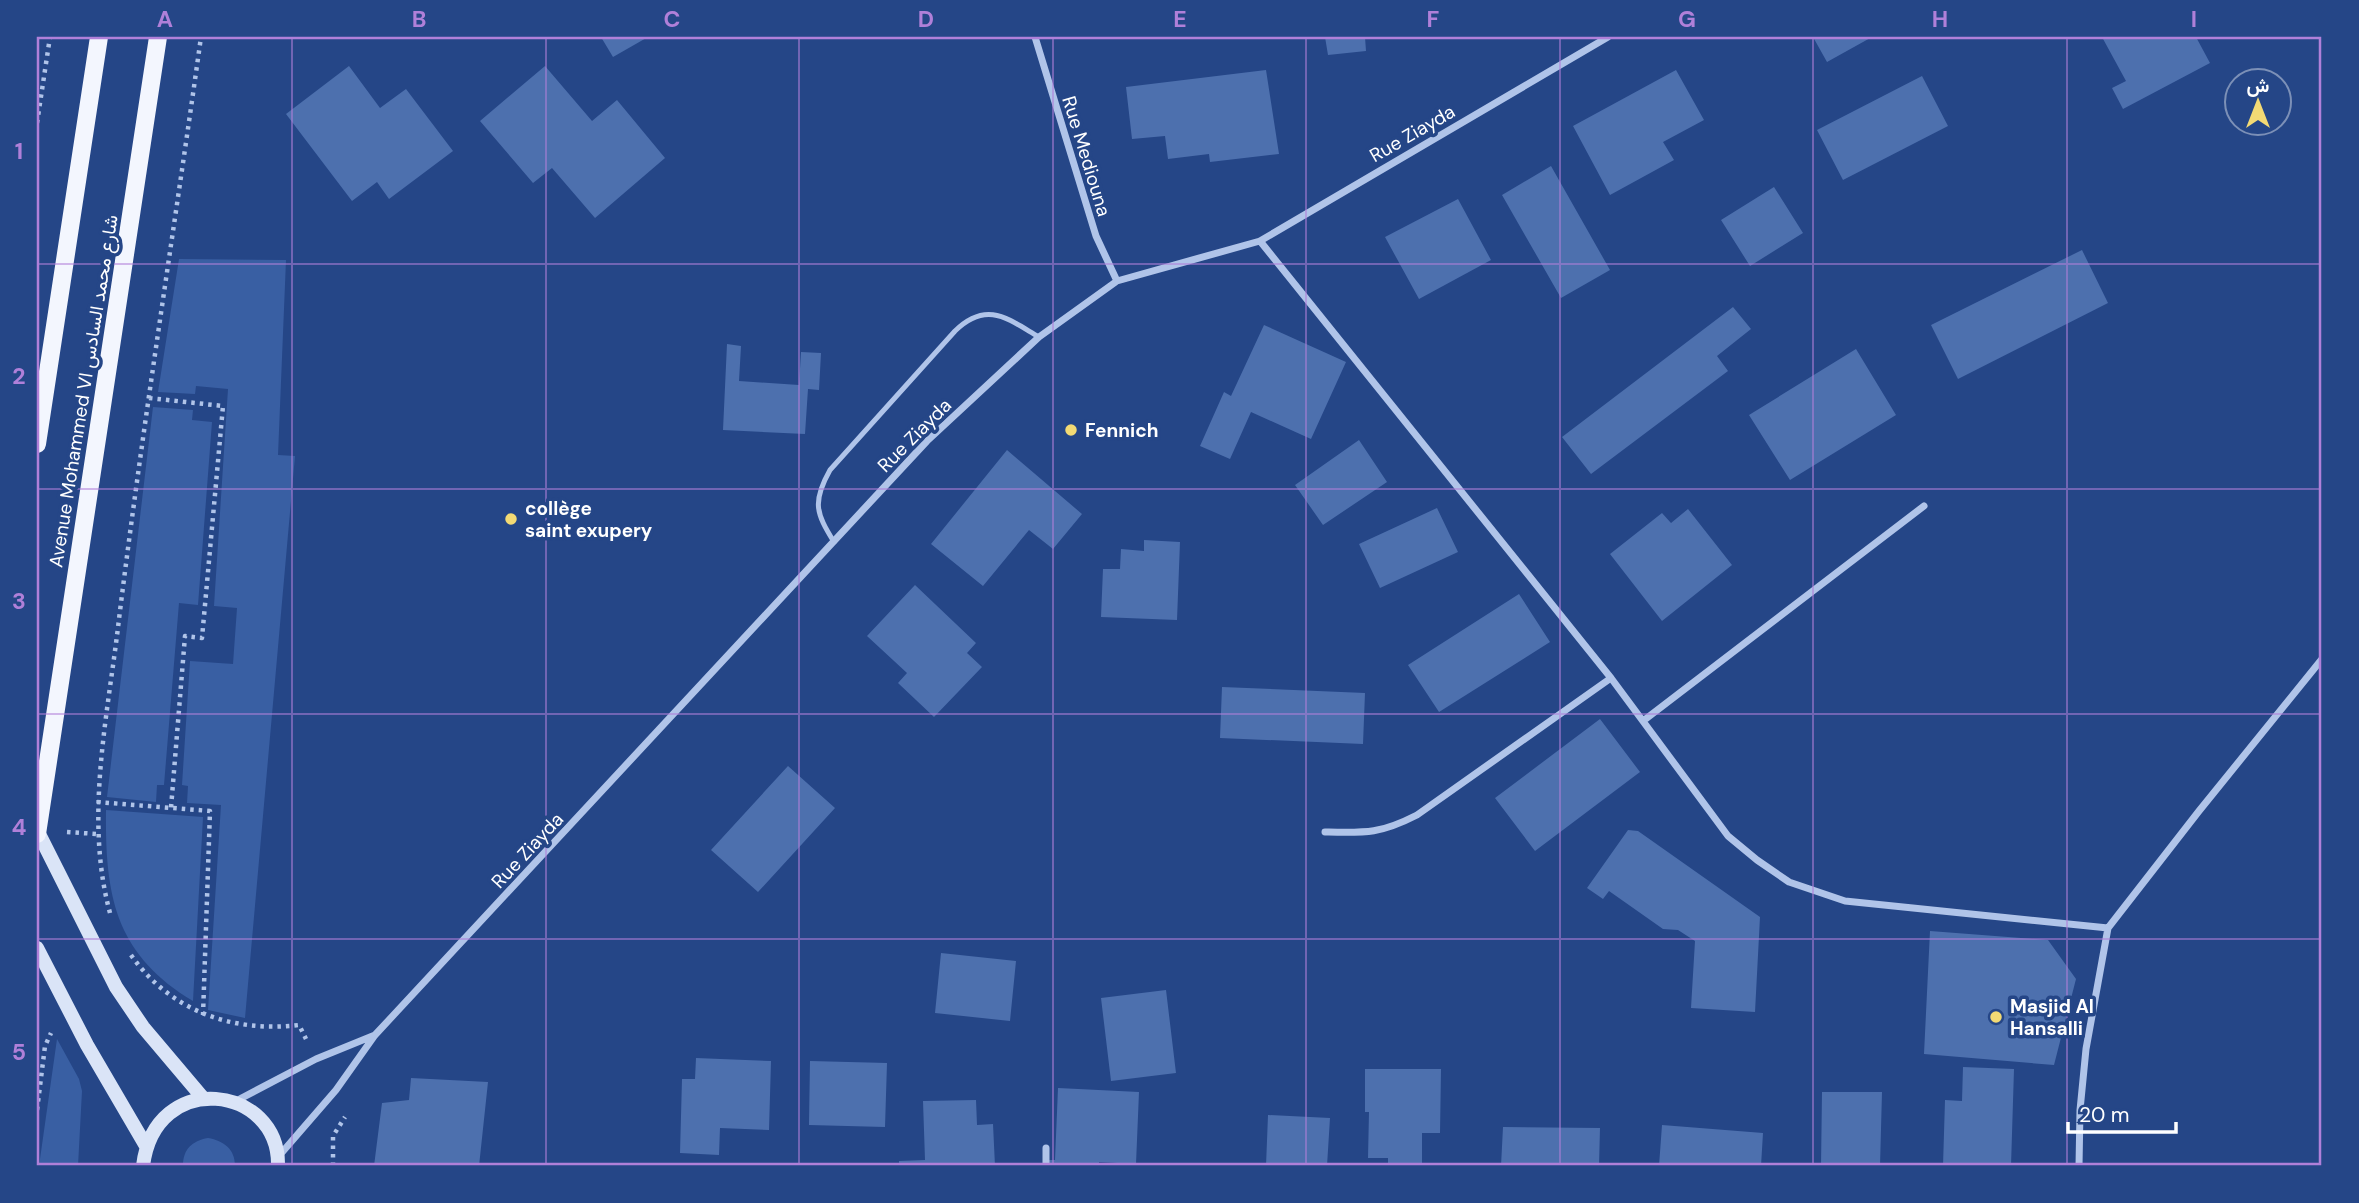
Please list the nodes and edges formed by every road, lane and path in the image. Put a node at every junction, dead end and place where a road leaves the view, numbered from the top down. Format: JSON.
{"nodes":[{"id":1,"x":50,"y":37,"type":"edge"},
{"id":2,"x":99,"y":37,"type":"edge"},
{"id":3,"x":159,"y":37,"type":"edge"},
{"id":4,"x":201,"y":37,"type":"edge"},
{"id":5,"x":1035,"y":37,"type":"edge"},
{"id":6,"x":1608,"y":37,"type":"edge"},
{"id":7,"x":37,"y":122,"type":"edge"},
{"id":8,"x":1260,"y":241,"type":"junction"},
{"id":9,"x":1117,"y":281,"type":"junction"},
{"id":10,"x":1040,"y":337,"type":"junction"},
{"id":11,"x":149,"y":398,"type":"junction"},
{"id":12,"x":37,"y":444,"type":"edge"},
{"id":13,"x":1924,"y":506,"type":"dead end"},
{"id":14,"x":834,"y":542,"type":"junction"},
{"id":15,"x":2322,"y":659,"type":"edge"},
{"id":16,"x":1611,"y":678,"type":"junction"},
{"id":17,"x":1643,"y":721,"type":"junction"},
{"id":18,"x":97,"y":802,"type":"junction"},
{"id":19,"x":171,"y":808,"type":"junction"},
{"id":20,"x":37,"y":832,"type":"edge"},
{"id":21,"x":1325,"y":832,"type":"dead end"},
{"id":22,"x":110,"y":915,"type":"dead end"},
{"id":23,"x":2108,"y":928,"type":"junction"},
{"id":24,"x":37,"y":948,"type":"edge"},
{"id":25,"x":130,"y":953,"type":"dead end"},
{"id":26,"x":203,"y":1015,"type":"junction"},
{"id":27,"x":375,"y":1035,"type":"junction"},
{"id":28,"x":316,"y":1059,"type":"junction"},
{"id":29,"x":336,"y":1090,"type":"junction"},
{"id":30,"x":203,"y":1098,"type":"junction"},
{"id":31,"x":234,"y":1102,"type":"junction"},
{"id":32,"x":146,"y":1146,"type":"junction"},
{"id":33,"x":1046,"y":1148,"type":"dead end"},
{"id":34,"x":278,"y":1162,"type":"edge"},
{"id":35,"x":143,"y":1166,"type":"edge"},
{"id":36,"x":333,"y":1166,"type":"edge"},
{"id":37,"x":1046,"y":1166,"type":"edge"},
{"id":38,"x":2079,"y":1166,"type":"edge"}],
"edges":[{"from":1,"to":7,"type":"path"},
{"from":2,"to":12,"type":"main road","name":"Avenue Mohammed VI شارع محمد السادس"},
{"from":3,"to":20,"type":"main road","name":"Avenue Mohammed VI شارع محمد السادس"},
{"from":4,"to":11,"type":"path"},
{"from":5,"to":9,"type":"street","name":"Rue Mediouna"},
{"from":6,"to":8,"type":"street","name":"Rue Ziayda"},
{"from":8,"to":9,"type":"street","name":"Rue Ziayda"},
{"from":8,"to":16,"type":"street"},
{"from":9,"to":10,"type":"street","name":"Rue Ziayda"},
{"from":10,"to":14,"type":"street","name":"Rue Ziayda"},
{"from":10,"to":14,"type":"lane"},
{"from":11,"to":18,"type":"path"},
{"from":11,"to":19,"type":"path"},
{"from":13,"to":17,"type":"street"},
{"from":14,"to":27,"type":"street","name":"Rue Ziayda"},
{"from":15,"to":23,"type":"street"},
{"from":16,"to":17,"type":"street"},
{"from":16,"to":21,"type":"street"},
{"from":17,"to":23,"type":"street"},
{"from":18,"to":19,"type":"path"},
{"from":18,"to":22,"type":"path"},
{"from":19,"to":26,"type":"path"},
{"from":20,"to":30,"type":"main road"},
{"from":23,"to":38,"type":"street"},
{"from":24,"to":32,"type":"main road"},
{"from":25,"to":26,"type":"path"},
{"from":26,"to":28,"type":"path"},
{"from":27,"to":28,"type":"street","name":"Rue Ziayda"},
{"from":27,"to":29,"type":"street","name":"Rue Ziayda"},
{"from":28,"to":31,"type":"street","name":"Rue Ziayda"},
{"from":29,"to":34,"type":"street","name":"Rue Ziayda"},
{"from":29,"to":36,"type":"path"},
{"from":30,"to":31,"type":"main road"},
{"from":30,"to":32,"type":"main road"},
{"from":31,"to":34,"type":"main road"},
{"from":32,"to":35,"type":"main road"},
{"from":33,"to":37,"type":"street"}]}
